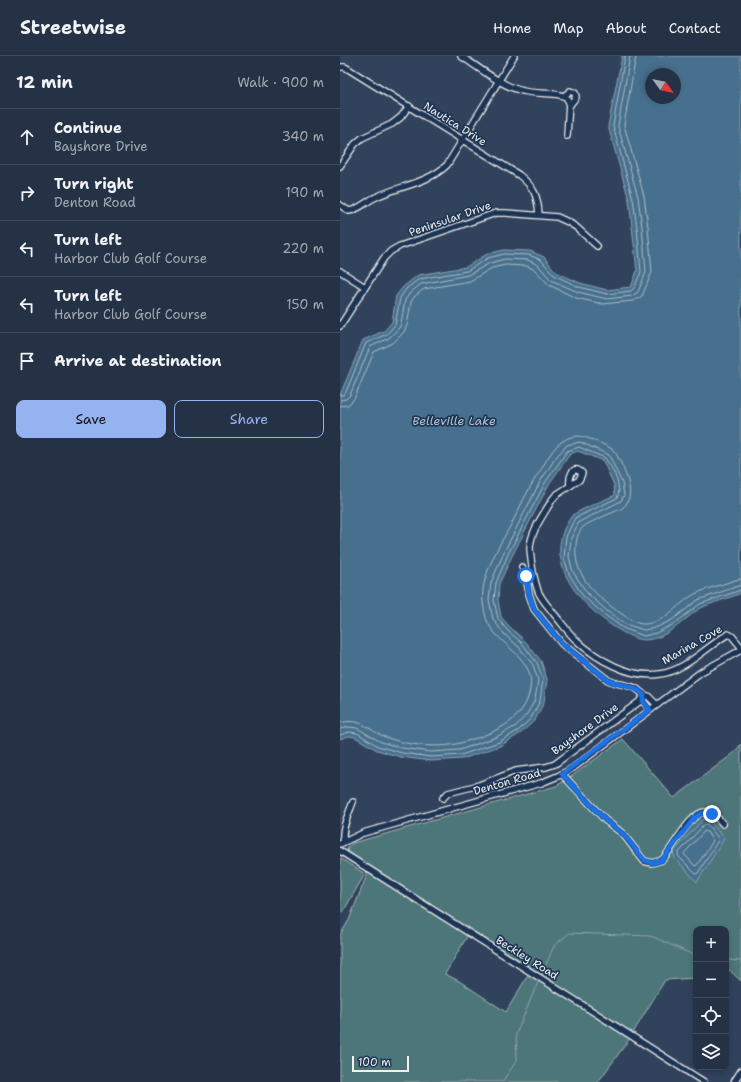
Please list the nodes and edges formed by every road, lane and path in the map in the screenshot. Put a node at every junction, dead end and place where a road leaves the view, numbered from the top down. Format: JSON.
{"nodes":[{"id":1,"x":461,"y":56,"type":"edge"},
{"id":2,"x":514,"y":56,"type":"edge"},
{"id":3,"x":340,"y":67,"type":"edge"},
{"id":4,"x":499,"y":80,"type":"junction"},
{"id":5,"x":564,"y":96,"type":"junction"},
{"id":6,"x":409,"y":106,"type":"junction"},
{"id":7,"x":569,"y":107,"type":"junction"},
{"id":8,"x":567,"y":136,"type":"dead end"},
{"id":9,"x":462,"y":140,"type":"junction"},
{"id":10,"x":340,"y":166,"type":"edge"},
{"id":11,"x":340,"y":205,"type":"edge"},
{"id":12,"x":539,"y":215,"type":"junction"},
{"id":13,"x":597,"y":246,"type":"dead end"},
{"id":14,"x":340,"y":271,"type":"edge"},
{"id":15,"x":365,"y":287,"type":"junction"},
{"id":16,"x":340,"y":326,"type":"edge"},
{"id":17,"x":570,"y":485,"type":"dead end"},
{"id":18,"x":522,"y":567,"type":"dead end"},
{"id":19,"x":741,"y":648,"type":"edge"},
{"id":20,"x":644,"y":695,"type":"junction"},
{"id":21,"x":657,"y":705,"type":"junction"},
{"id":22,"x":650,"y":710,"type":"junction"},
{"id":23,"x":562,"y":774,"type":"junction"},
{"id":24,"x":444,"y":798,"type":"dead end"},
{"id":25,"x":353,"y":802,"type":"dead end"},
{"id":26,"x":723,"y":824,"type":"dead end"},
{"id":27,"x":342,"y":843,"type":"edge"},
{"id":28,"x":340,"y":851,"type":"edge"},
{"id":29,"x":741,"y":1071,"type":"edge"},
{"id":30,"x":704,"y":1082,"type":"edge"},
{"id":31,"x":734,"y":1082,"type":"edge"}],
"edges":[{"from":1,"to":4,"type":"street"},
{"from":2,"to":4,"type":"street"},
{"from":3,"to":6,"type":"street","name":"Nautica Drive"},
{"from":4,"to":5,"type":"street"},
{"from":4,"to":9,"type":"street"},
{"from":5,"to":7,"type":"street"},
{"from":5,"to":7,"type":"street"},
{"from":6,"to":9,"type":"street","name":"Nautica Drive"},
{"from":6,"to":10,"type":"street"},
{"from":7,"to":8,"type":"street"},
{"from":9,"to":11,"type":"street"},
{"from":9,"to":12,"type":"street","name":"Nautica Drive"},
{"from":12,"to":13,"type":"street","name":"Peninsular Drive"},
{"from":12,"to":15,"type":"street","name":"Peninsular Drive"},
{"from":14,"to":15,"type":"street"},
{"from":15,"to":16,"type":"street","name":"Peninsular Drive"},
{"from":17,"to":19,"type":"street","name":"Marina Cove"},
{"from":18,"to":20,"type":"street"},
{"from":19,"to":21,"type":"street","name":"Denton Road"},
{"from":20,"to":21,"type":"street"},
{"from":20,"to":22,"type":"street"},
{"from":20,"to":24,"type":"street","name":"Bayshore Drive"},
{"from":21,"to":22,"type":"street","name":"Denton Road"},
{"from":22,"to":23,"type":"street","name":"Denton Road"},
{"from":23,"to":26,"type":"street"},
{"from":23,"to":27,"type":"street","name":"Denton Road"},
{"from":25,"to":27,"type":"street"},
{"from":28,"to":30,"type":"street","name":"Beckley Road"},
{"from":29,"to":31,"type":"street"}]}
